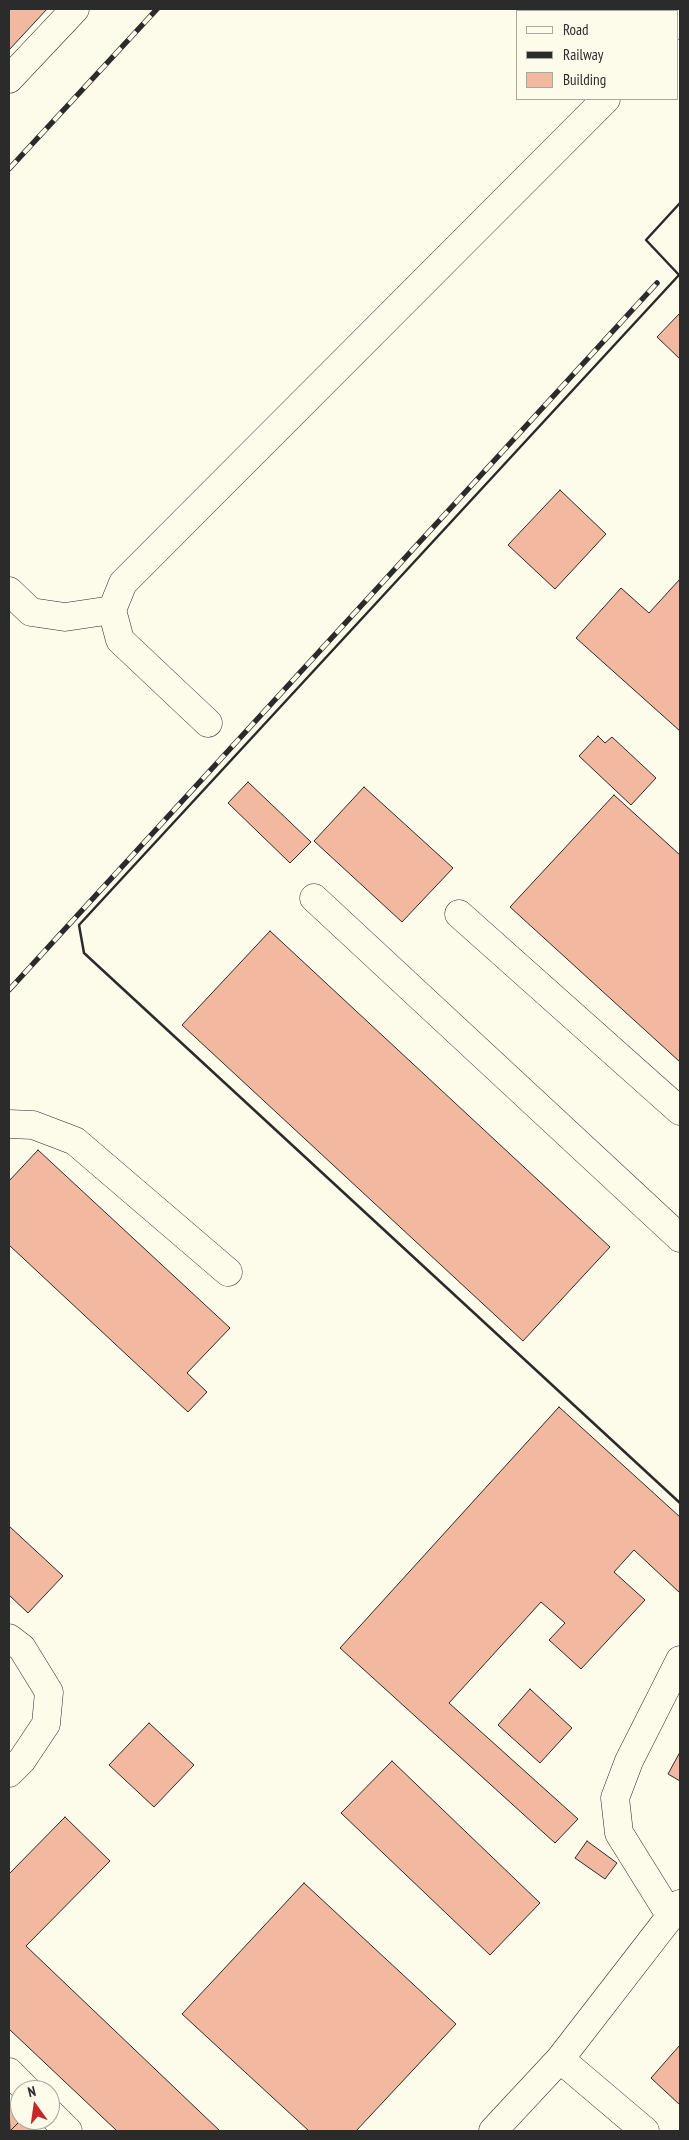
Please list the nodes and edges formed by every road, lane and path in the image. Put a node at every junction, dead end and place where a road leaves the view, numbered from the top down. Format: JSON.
{"nodes":[{"id":1,"x":75,"y":9,"type":"edge"},
{"id":2,"x":9,"y":79,"type":"edge"},
{"id":3,"x":605,"y":100,"type":"edge"},
{"id":4,"x":9,"y":591,"type":"edge"},
{"id":5,"x":112,"y":610,"type":"junction"},
{"id":6,"x":208,"y":723,"type":"dead end"},
{"id":7,"x":314,"y":898,"type":"dead end"},
{"id":8,"x":459,"y":914,"type":"dead end"},
{"id":9,"x":680,"y":1111,"type":"edge"},
{"id":10,"x":9,"y":1124,"type":"edge"},
{"id":11,"x":680,"y":1238,"type":"edge"},
{"id":12,"x":228,"y":1272,"type":"dead end"},
{"id":13,"x":9,"y":1638,"type":"edge"},
{"id":14,"x":680,"y":1660,"type":"edge"},
{"id":15,"x":9,"y":1773,"type":"edge"},
{"id":16,"x":675,"y":1909,"type":"edge"},
{"id":17,"x":560,"y":2059,"type":"junction"},
{"id":18,"x":493,"y":2131,"type":"edge"},
{"id":19,"x":645,"y":2131,"type":"edge"}],
"edges":[{"from":1,"to":2,"type":"lane"},
{"from":3,"to":5,"type":"lane"},
{"from":4,"to":5,"type":"lane"},
{"from":5,"to":6,"type":"lane"},
{"from":7,"to":11,"type":"lane"},
{"from":8,"to":9,"type":"lane"},
{"from":10,"to":12,"type":"lane"},
{"from":13,"to":15,"type":"lane"},
{"from":14,"to":16,"type":"lane"},
{"from":16,"to":17,"type":"lane"},
{"from":17,"to":18,"type":"lane"},
{"from":17,"to":19,"type":"lane"}]}
